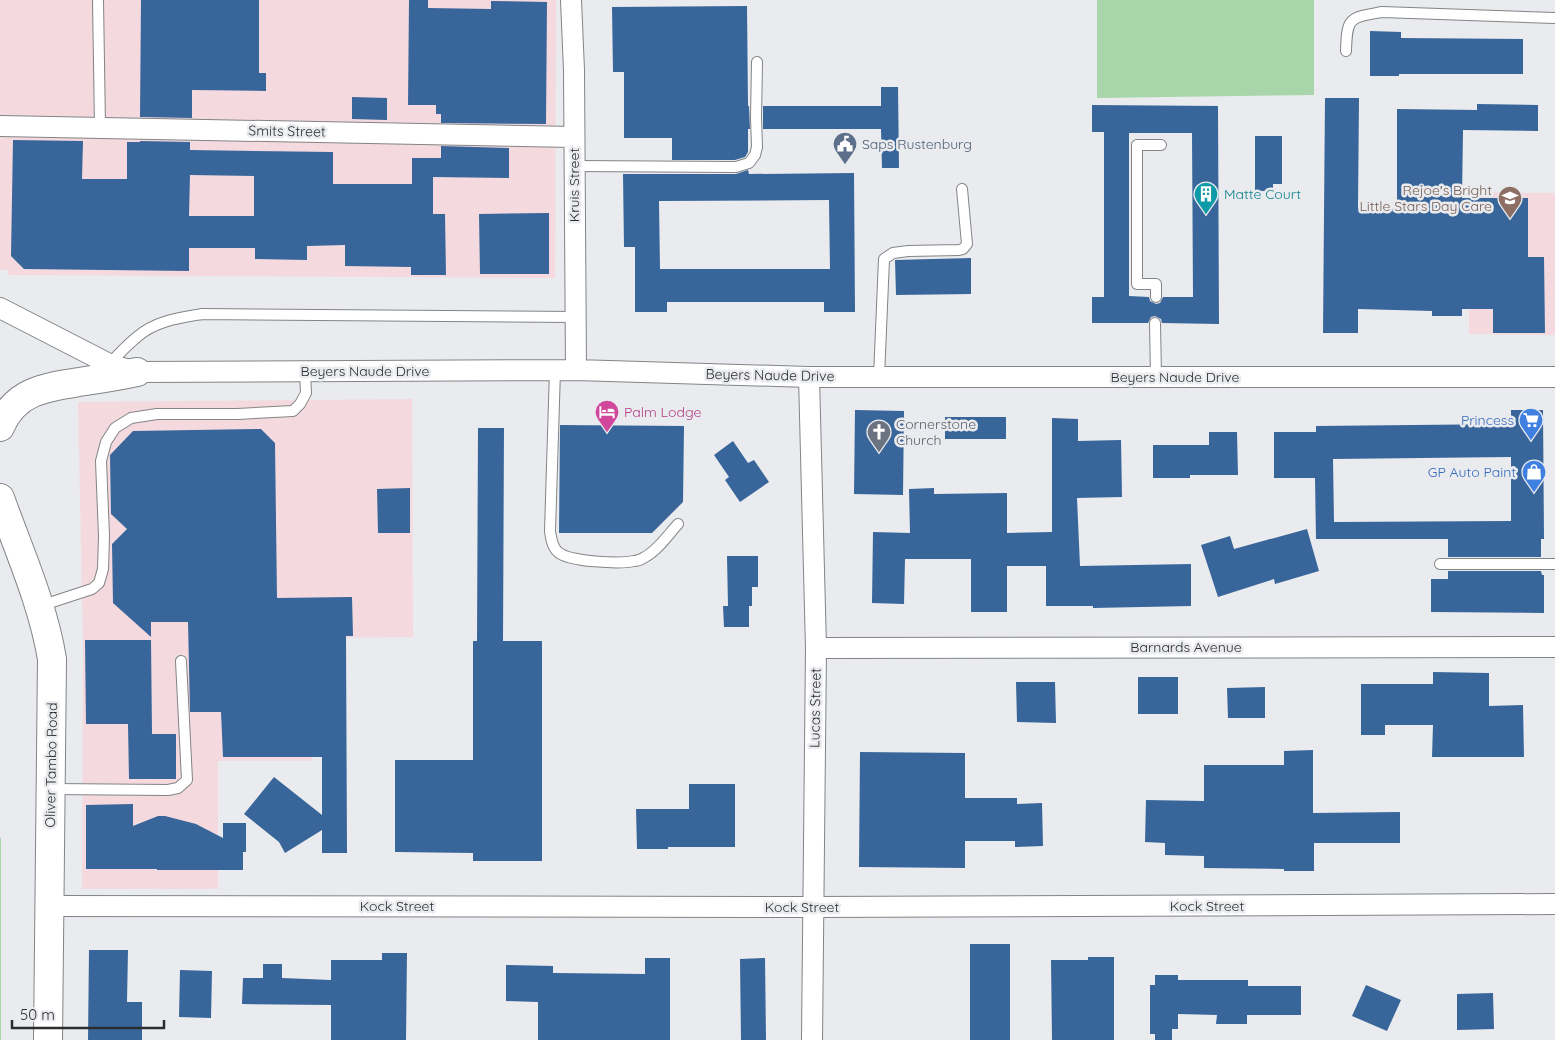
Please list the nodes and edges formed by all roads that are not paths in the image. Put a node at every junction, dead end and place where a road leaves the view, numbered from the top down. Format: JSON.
{"nodes":[{"id":1,"x":98,"y":0,"type":"edge"},
{"id":2,"x":571,"y":0,"type":"edge"},
{"id":3,"x":1555,"y":18,"type":"edge"},
{"id":4,"x":1346,"y":51,"type":"dead end"},
{"id":5,"x":758,"y":62,"type":"dead end"},
{"id":6,"x":0,"y":126,"type":"edge"},
{"id":7,"x":100,"y":128,"type":"junction"},
{"id":8,"x":574,"y":137,"type":"junction"},
{"id":9,"x":1162,"y":145,"type":"dead end"},
{"id":10,"x":574,"y":166,"type":"junction"},
{"id":11,"x":962,"y":189,"type":"dead end"},
{"id":12,"x":1156,"y":297,"type":"dead end"},
{"id":13,"x":0,"y":308,"type":"edge"},
{"id":14,"x":576,"y":317,"type":"junction"},
{"id":15,"x":1155,"y":323,"type":"dead end"},
{"id":16,"x":109,"y":364,"type":"junction"},
{"id":17,"x":555,"y":370,"type":"junction"},
{"id":18,"x":576,"y":370,"type":"junction"},
{"id":19,"x":137,"y":372,"type":"junction"},
{"id":20,"x":306,"y":372,"type":"junction"},
{"id":21,"x":809,"y":377,"type":"junction"},
{"id":22,"x":879,"y":377,"type":"junction"},
{"id":23,"x":1156,"y":377,"type":"junction"},
{"id":24,"x":1555,"y":377,"type":"edge"},
{"id":25,"x":0,"y":427,"type":"edge"},
{"id":26,"x":0,"y":498,"type":"edge"},
{"id":27,"x":678,"y":524,"type":"dead end"},
{"id":28,"x":1440,"y":564,"type":"dead end"},
{"id":29,"x":1555,"y":564,"type":"edge"},
{"id":30,"x":40,"y":606,"type":"junction"},
{"id":31,"x":1555,"y":647,"type":"edge"},
{"id":32,"x":816,"y":648,"type":"junction"},
{"id":33,"x":181,"y":661,"type":"dead end"},
{"id":34,"x":50,"y":789,"type":"junction"},
{"id":35,"x":1555,"y":904,"type":"edge"},
{"id":36,"x":49,"y":906,"type":"junction"},
{"id":37,"x":812,"y":907,"type":"junction"},
{"id":38,"x":48,"y":1040,"type":"edge"},
{"id":39,"x":812,"y":1040,"type":"edge"}],
"edges":[{"from":1,"to":7,"type":"lane"},
{"from":2,"to":8,"type":"street","name":"Kruis Street"},
{"from":3,"to":4,"type":"lane"},
{"from":5,"to":10,"type":"lane"},
{"from":6,"to":7,"type":"street","name":"Smits Street"},
{"from":7,"to":8,"type":"street","name":"Smits Street"},
{"from":8,"to":10,"type":"street","name":"Kruis Street"},
{"from":9,"to":12,"type":"lane"},
{"from":10,"to":14,"type":"street","name":"Kruis Street"},
{"from":11,"to":22,"type":"lane"},
{"from":13,"to":16,"type":"street","name":"Beyers Naude Drive"},
{"from":14,"to":16,"type":"lane"},
{"from":14,"to":18,"type":"street","name":"Kruis Street"},
{"from":15,"to":23,"type":"lane"},
{"from":16,"to":19,"type":"street","name":"Beyers Naude Drive"},
{"from":17,"to":18,"type":"street","name":"Beyers Naude Drive"},
{"from":17,"to":20,"type":"street","name":"Beyers Naude Drive"},
{"from":17,"to":27,"type":"lane"},
{"from":18,"to":21,"type":"street","name":"Beyers Naude Drive"},
{"from":19,"to":20,"type":"street","name":"Beyers Naude Drive"},
{"from":19,"to":25,"type":"main road"},
{"from":20,"to":30,"type":"lane"},
{"from":21,"to":22,"type":"street","name":"Beyers Naude Drive"},
{"from":21,"to":32,"type":"street","name":"Lucas Street"},
{"from":22,"to":23,"type":"street","name":"Beyers Naude Drive"},
{"from":23,"to":24,"type":"street","name":"Beyers Naude Drive"},
{"from":26,"to":30,"type":"main road","name":"Oliver Tambo Road"},
{"from":28,"to":29,"type":"lane"},
{"from":30,"to":34,"type":"main road","name":"Oliver Tambo Road"},
{"from":31,"to":32,"type":"street","name":"Barnards Avenue"},
{"from":32,"to":37,"type":"street","name":"Lucas Street"},
{"from":33,"to":34,"type":"lane"},
{"from":34,"to":36,"type":"main road","name":"Oliver Tambo Road"},
{"from":35,"to":37,"type":"street","name":"Kock Street"},
{"from":36,"to":37,"type":"street","name":"Kock Street"},
{"from":36,"to":38,"type":"main road","name":"Oliver Tambo Road"},
{"from":37,"to":39,"type":"street","name":"Lucas Street"}]}
